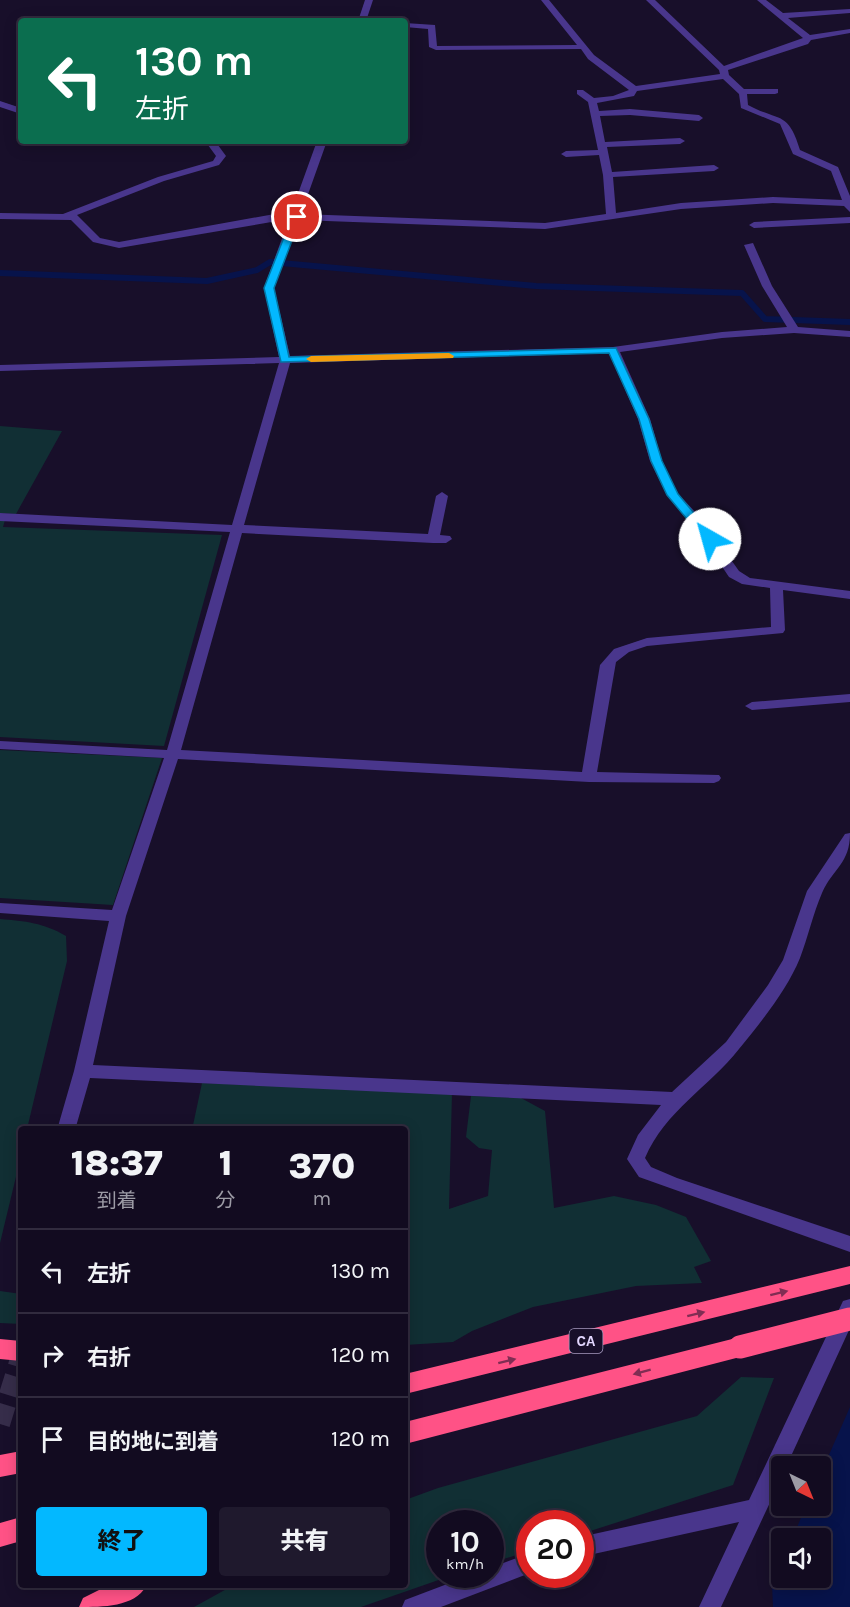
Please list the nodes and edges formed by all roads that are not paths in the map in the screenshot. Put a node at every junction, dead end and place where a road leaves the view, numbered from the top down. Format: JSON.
{"nodes":[{"id":1,"x":369,"y":0,"type":"edge"},
{"id":2,"x":545,"y":0,"type":"edge"},
{"id":3,"x":650,"y":0,"type":"edge"},
{"id":4,"x":761,"y":0,"type":"edge"},
{"id":5,"x":850,"y":11,"type":"edge"},
{"id":6,"x":780,"y":16,"type":"junction"},
{"id":7,"x":363,"y":18,"type":"edge"},
{"id":8,"x":408,"y":25,"type":"edge"},
{"id":9,"x":850,"y":31,"type":"edge"},
{"id":10,"x":808,"y":38,"type":"junction"},
{"id":11,"x":582,"y":47,"type":"junction"},
{"id":12,"x":724,"y":73,"type":"junction"},
{"id":13,"x":634,"y":89,"type":"junction"},
{"id":14,"x":775,"y":91,"type":"dead end"},
{"id":15,"x":580,"y":92,"type":"dead end"},
{"id":16,"x":742,"y":92,"type":"junction"},
{"id":17,"x":592,"y":101,"type":"junction"},
{"id":18,"x":0,"y":104,"type":"edge"},
{"id":19,"x":18,"y":110,"type":"edge"},
{"id":20,"x":595,"y":114,"type":"junction"},
{"id":21,"x":699,"y":118,"type":"dead end"},
{"id":22,"x":680,"y":141,"type":"dead end"},
{"id":23,"x":212,"y":144,"type":"edge"},
{"id":24,"x":321,"y":144,"type":"edge"},
{"id":25,"x":602,"y":148,"type":"junction"},
{"id":26,"x":566,"y":154,"type":"dead end"},
{"id":27,"x":714,"y":168,"type":"dead end"},
{"id":28,"x":608,"y":175,"type":"junction"},
{"id":29,"x":850,"y":177,"type":"edge"},
{"id":30,"x":839,"y":178,"type":"junction"},
{"id":31,"x":848,"y":207,"type":"edge"},
{"id":32,"x":0,"y":216,"type":"edge"},
{"id":33,"x":66,"y":216,"type":"junction"},
{"id":34,"x":297,"y":217,"type":"junction"},
{"id":35,"x":611,"y":217,"type":"junction"},
{"id":36,"x":850,"y":220,"type":"edge"},
{"id":37,"x":754,"y":225,"type":"dead end"},
{"id":38,"x":749,"y":244,"type":"dead end"},
{"id":39,"x":794,"y":330,"type":"junction"},
{"id":40,"x":850,"y":333,"type":"edge"},
{"id":41,"x":613,"y":350,"type":"junction"},
{"id":42,"x":285,"y":360,"type":"junction"},
{"id":43,"x":0,"y":368,"type":"edge"},
{"id":44,"x":442,"y":496,"type":"dead end"},
{"id":45,"x":0,"y":517,"type":"edge"},
{"id":46,"x":236,"y":528,"type":"junction"},
{"id":47,"x":433,"y":539,"type":"junction"},
{"id":48,"x":446,"y":539,"type":"dead end"},
{"id":49,"x":776,"y":585,"type":"junction"},
{"id":50,"x":850,"y":595,"type":"edge"},
{"id":51,"x":850,"y":698,"type":"edge"},
{"id":52,"x":752,"y":705,"type":"dead end"},
{"id":53,"x":0,"y":745,"type":"edge"},
{"id":54,"x":173,"y":753,"type":"junction"},
{"id":55,"x":589,"y":777,"type":"junction"},
{"id":56,"x":714,"y":778,"type":"dead end"},
{"id":57,"x":850,"y":838,"type":"edge"},
{"id":58,"x":0,"y":908,"type":"edge"},
{"id":59,"x":118,"y":916,"type":"junction"},
{"id":60,"x":83,"y":1071,"type":"junction"},
{"id":61,"x":676,"y":1099,"type":"junction"},
{"id":62,"x":67,"y":1126,"type":"edge"},
{"id":63,"x":850,"y":1244,"type":"edge"},
{"id":64,"x":850,"y":1275,"type":"edge"},
{"id":65,"x":850,"y":1307,"type":"edge"},
{"id":66,"x":850,"y":1319,"type":"edge"},
{"id":67,"x":0,"y":1349,"type":"edge"},
{"id":68,"x":18,"y":1352,"type":"edge"},
{"id":69,"x":450,"y":1375,"type":"junction"},
{"id":70,"x":408,"y":1376,"type":"edge"},
{"id":71,"x":408,"y":1383,"type":"edge"},
{"id":72,"x":470,"y":1417,"type":"junction"},
{"id":73,"x":408,"y":1432,"type":"edge"},
{"id":74,"x":408,"y":1446,"type":"edge"},
{"id":75,"x":18,"y":1463,"type":"edge"},
{"id":76,"x":0,"y":1466,"type":"edge"},
{"id":77,"x":754,"y":1509,"type":"junction"},
{"id":78,"x":18,"y":1530,"type":"edge"},
{"id":79,"x":0,"y":1534,"type":"edge"},
{"id":80,"x":594,"y":1544,"type":"edge"},
{"id":81,"x":516,"y":1568,"type":"edge"},
{"id":82,"x":129,"y":1588,"type":"edge"},
{"id":83,"x":92,"y":1607,"type":"edge"},
{"id":84,"x":413,"y":1607,"type":"edge"},
{"id":85,"x":710,"y":1607,"type":"edge"}],
"edges":[{"from":1,"to":7,"type":"street"},
{"from":2,"to":11,"type":"street"},
{"from":3,"to":12,"type":"street"},
{"from":4,"to":6,"type":"street"},
{"from":5,"to":6,"type":"street"},
{"from":6,"to":10,"type":"street"},
{"from":8,"to":11,"type":"street"},
{"from":9,"to":10,"type":"street"},
{"from":10,"to":12,"type":"street"},
{"from":11,"to":13,"type":"street"},
{"from":12,"to":13,"type":"street"},
{"from":12,"to":16,"type":"street"},
{"from":13,"to":17,"type":"street"},
{"from":14,"to":16,"type":"street"},
{"from":15,"to":17,"type":"street"},
{"from":16,"to":30,"type":"street"},
{"from":17,"to":20,"type":"street"},
{"from":18,"to":19,"type":"street"},
{"from":20,"to":21,"type":"street"},
{"from":20,"to":25,"type":"street"},
{"from":22,"to":25,"type":"street"},
{"from":23,"to":33,"type":"street"},
{"from":24,"to":34,"type":"street"},
{"from":25,"to":26,"type":"street"},
{"from":25,"to":28,"type":"street"},
{"from":27,"to":28,"type":"street"},
{"from":28,"to":35,"type":"street"},
{"from":29,"to":30,"type":"street"},
{"from":30,"to":31,"type":"street"},
{"from":31,"to":35,"type":"street"},
{"from":32,"to":33,"type":"street"},
{"from":33,"to":34,"type":"street"},
{"from":34,"to":35,"type":"street"},
{"from":34,"to":42,"type":"street"},
{"from":36,"to":37,"type":"street"},
{"from":38,"to":39,"type":"street"},
{"from":39,"to":40,"type":"street"},
{"from":39,"to":41,"type":"street"},
{"from":41,"to":42,"type":"street"},
{"from":41,"to":49,"type":"street"},
{"from":42,"to":43,"type":"street"},
{"from":42,"to":46,"type":"street"},
{"from":44,"to":47,"type":"street"},
{"from":45,"to":46,"type":"street"},
{"from":46,"to":47,"type":"street"},
{"from":46,"to":54,"type":"street"},
{"from":47,"to":48,"type":"street"},
{"from":49,"to":50,"type":"street"},
{"from":49,"to":55,"type":"street"},
{"from":51,"to":52,"type":"street"},
{"from":53,"to":54,"type":"street"},
{"from":54,"to":55,"type":"street"},
{"from":54,"to":59,"type":"street"},
{"from":55,"to":56,"type":"street"},
{"from":57,"to":61,"type":"street"},
{"from":58,"to":59,"type":"street"},
{"from":59,"to":60,"type":"street"},
{"from":60,"to":61,"type":"street"},
{"from":60,"to":62,"type":"street"},
{"from":61,"to":63,"type":"street"},
{"from":69,"to":64,"type":"highway","number":"CA","one_way":true},
{"from":65,"to":77,"type":"street"},
{"from":66,"to":72,"type":"highway","one_way":true,"bridge":true},
{"from":67,"to":68,"type":"highway"},
{"from":69,"to":70,"type":"highway","number":"CA"},
{"from":69,"to":71,"type":"highway","number":"CA"},
{"from":72,"to":73,"type":"highway"},
{"from":72,"to":74,"type":"highway"},
{"from":75,"to":76,"type":"highway"},
{"from":77,"to":80,"type":"street"},
{"from":77,"to":85,"type":"street"},
{"from":78,"to":79,"type":"highway"},
{"from":81,"to":84,"type":"street"},
{"from":82,"to":83,"type":"highway"}]}
